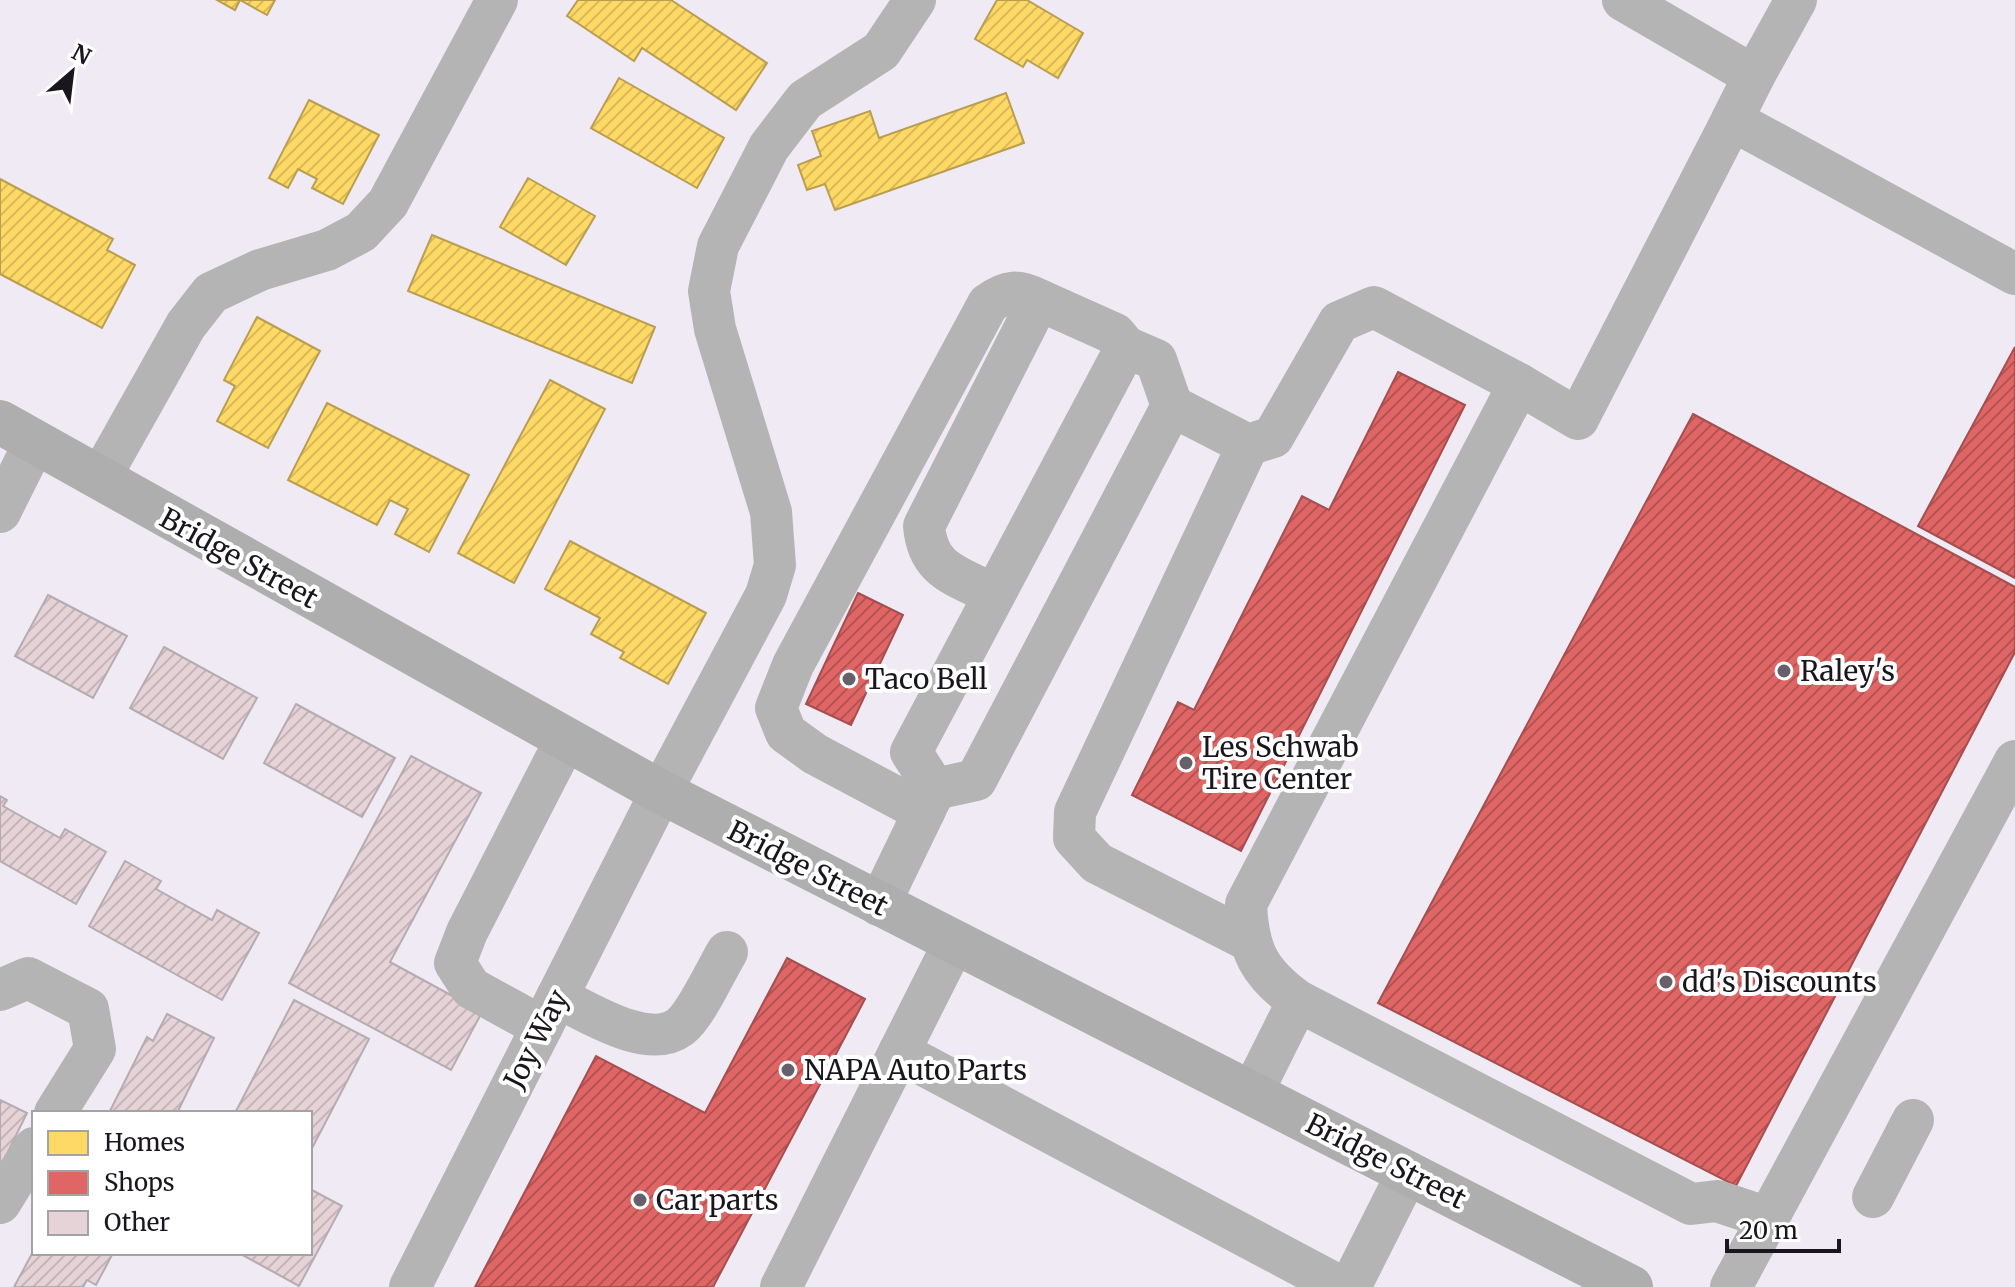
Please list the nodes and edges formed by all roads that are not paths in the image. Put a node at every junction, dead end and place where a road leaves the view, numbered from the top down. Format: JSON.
{"nodes":[{"id":1,"x":497,"y":0,"type":"edge"},
{"id":2,"x":915,"y":0,"type":"edge"},
{"id":3,"x":1623,"y":0,"type":"edge"},
{"id":4,"x":1796,"y":0,"type":"edge"},
{"id":5,"x":1754,"y":76,"type":"junction"},
{"id":6,"x":1732,"y":120,"type":"junction"},
{"id":7,"x":2015,"y":274,"type":"edge"},
{"id":8,"x":1039,"y":300,"type":"junction"},
{"id":9,"x":1126,"y":347,"type":"junction"},
{"id":10,"x":1519,"y":384,"type":"junction"},
{"id":11,"x":1172,"y":406,"type":"junction"},
{"id":12,"x":18,"y":432,"type":"edge"},
{"id":13,"x":1248,"y":445,"type":"junction"},
{"id":14,"x":100,"y":478,"type":"junction"},
{"id":15,"x":0,"y":512,"type":"edge"},
{"id":16,"x":994,"y":595,"type":"junction"},
{"id":17,"x":566,"y":739,"type":"junction"},
{"id":18,"x":2015,"y":761,"type":"edge"},
{"id":19,"x":661,"y":792,"type":"junction"},
{"id":20,"x":929,"y":801,"type":"junction"},
{"id":21,"x":879,"y":905,"type":"junction"},
{"id":22,"x":1248,"y":940,"type":"junction"},
{"id":23,"x":954,"y":943,"type":"junction"},
{"id":24,"x":727,"y":952,"type":"dead end"},
{"id":25,"x":0,"y":990,"type":"edge"},
{"id":26,"x":1298,"y":1001,"type":"junction"},
{"id":27,"x":550,"y":1012,"type":"junction"},
{"id":28,"x":899,"y":1052,"type":"junction"},
{"id":29,"x":1252,"y":1093,"type":"junction"},
{"id":30,"x":56,"y":1111,"type":"edge"},
{"id":31,"x":1913,"y":1120,"type":"dead end"},
{"id":32,"x":32,"y":1151,"type":"edge"},
{"id":33,"x":1408,"y":1172,"type":"junction"},
{"id":34,"x":1873,"y":1197,"type":"dead end"},
{"id":35,"x":0,"y":1203,"type":"edge"},
{"id":36,"x":1768,"y":1218,"type":"junction"},
{"id":37,"x":410,"y":1287,"type":"edge"},
{"id":38,"x":781,"y":1287,"type":"edge"},
{"id":39,"x":1341,"y":1287,"type":"edge"},
{"id":40,"x":1350,"y":1287,"type":"edge"},
{"id":41,"x":1631,"y":1287,"type":"edge"},
{"id":42,"x":1731,"y":1287,"type":"edge"}],
"edges":[{"from":1,"to":14,"type":"street"},
{"from":2,"to":19,"type":"street","name":"Joy Way"},
{"from":3,"to":5,"type":"street"},
{"from":4,"to":5,"type":"street"},
{"from":5,"to":6,"type":"street"},
{"from":6,"to":7,"type":"street"},
{"from":6,"to":10,"type":"street"},
{"from":8,"to":9,"type":"street"},
{"from":8,"to":16,"type":"street"},
{"from":8,"to":20,"type":"street"},
{"from":9,"to":11,"type":"street"},
{"from":9,"to":16,"type":"street"},
{"from":10,"to":13,"type":"street"},
{"from":10,"to":22,"type":"street"},
{"from":11,"to":13,"type":"street"},
{"from":11,"to":20,"type":"street"},
{"from":12,"to":14,"type":"main road","name":"Bridge Street"},
{"from":12,"to":15,"type":"street"},
{"from":13,"to":22,"type":"street"},
{"from":14,"to":17,"type":"main road","name":"Bridge Street"},
{"from":16,"to":20,"type":"street"},
{"from":17,"to":19,"type":"main road","name":"Bridge Street"},
{"from":17,"to":27,"type":"street"},
{"from":18,"to":36,"type":"street"},
{"from":19,"to":21,"type":"main road","name":"Bridge Street"},
{"from":19,"to":27,"type":"street","name":"Joy Way"},
{"from":20,"to":21,"type":"street"},
{"from":21,"to":23,"type":"main road","name":"Bridge Street"},
{"from":22,"to":26,"type":"street"},
{"from":23,"to":28,"type":"street"},
{"from":23,"to":29,"type":"main road","name":"Bridge Street"},
{"from":24,"to":27,"type":"street"},
{"from":25,"to":30,"type":"street"},
{"from":26,"to":29,"type":"street"},
{"from":26,"to":36,"type":"street"},
{"from":27,"to":37,"type":"street","name":"Joy Way"},
{"from":28,"to":38,"type":"street"},
{"from":28,"to":39,"type":"street"},
{"from":29,"to":33,"type":"main road","name":"Bridge Street"},
{"from":31,"to":34,"type":"street"},
{"from":32,"to":35,"type":"street"},
{"from":33,"to":40,"type":"street"},
{"from":33,"to":41,"type":"main road","name":"Bridge Street"},
{"from":36,"to":42,"type":"street"}]}
